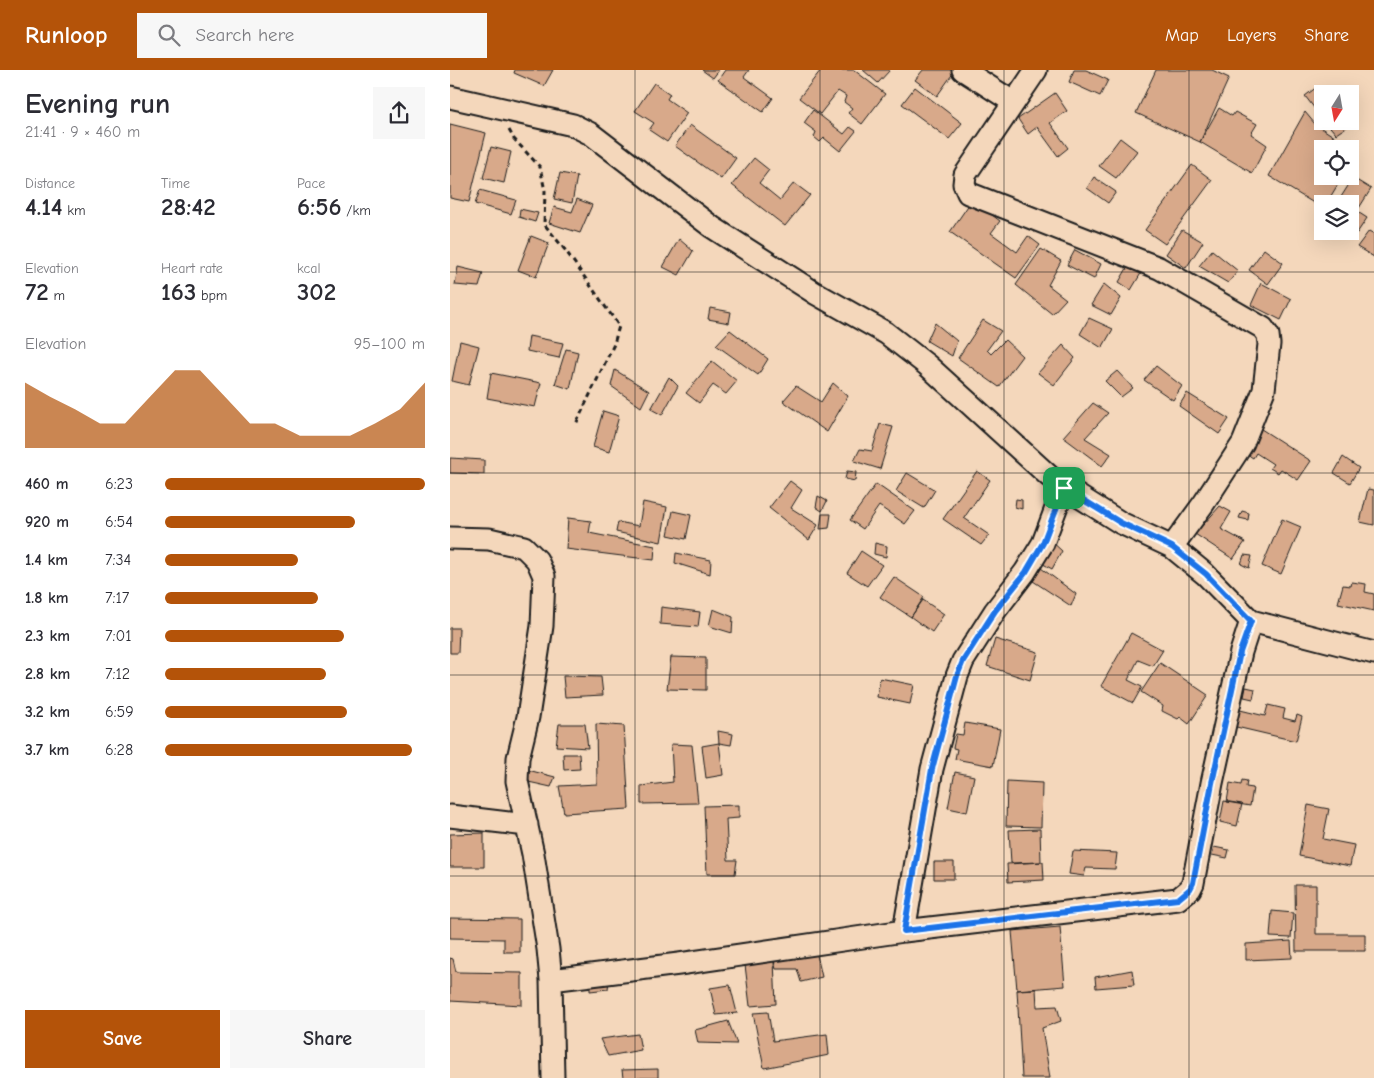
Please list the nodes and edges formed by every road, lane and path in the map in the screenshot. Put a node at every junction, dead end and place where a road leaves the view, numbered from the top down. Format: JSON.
{"nodes":[{"id":1,"x":963,"y":70,"type":"edge"},
{"id":2,"x":1036,"y":70,"type":"edge"},
{"id":3,"x":450,"y":97,"type":"edge"},
{"id":4,"x":1013,"y":102,"type":"junction"},
{"id":5,"x":497,"y":108,"type":"junction"},
{"id":6,"x":576,"y":424,"type":"dead end"},
{"id":7,"x":1064,"y":488,"type":"junction"},
{"id":8,"x":450,"y":538,"type":"edge"},
{"id":9,"x":1172,"y":547,"type":"junction"},
{"id":10,"x":1251,"y":621,"type":"junction"},
{"id":11,"x":1374,"y":653,"type":"edge"},
{"id":12,"x":450,"y":816,"type":"edge"},
{"id":13,"x":528,"y":825,"type":"junction"},
{"id":14,"x":904,"y":931,"type":"junction"},
{"id":15,"x":551,"y":980,"type":"junction"},
{"id":16,"x":553,"y":1078,"type":"edge"}],
"edges":[{"from":1,"to":4,"type":"street"},
{"from":2,"to":4,"type":"street"},
{"from":3,"to":5,"type":"street"},
{"from":4,"to":9,"type":"street"},
{"from":5,"to":6,"type":"path"},
{"from":5,"to":7,"type":"street"},
{"from":7,"to":9,"type":"street"},
{"from":7,"to":14,"type":"street"},
{"from":8,"to":13,"type":"street"},
{"from":9,"to":10,"type":"street"},
{"from":10,"to":11,"type":"street"},
{"from":10,"to":14,"type":"street"},
{"from":12,"to":13,"type":"street"},
{"from":13,"to":15,"type":"street"},
{"from":14,"to":15,"type":"street"},
{"from":15,"to":16,"type":"street"}]}
